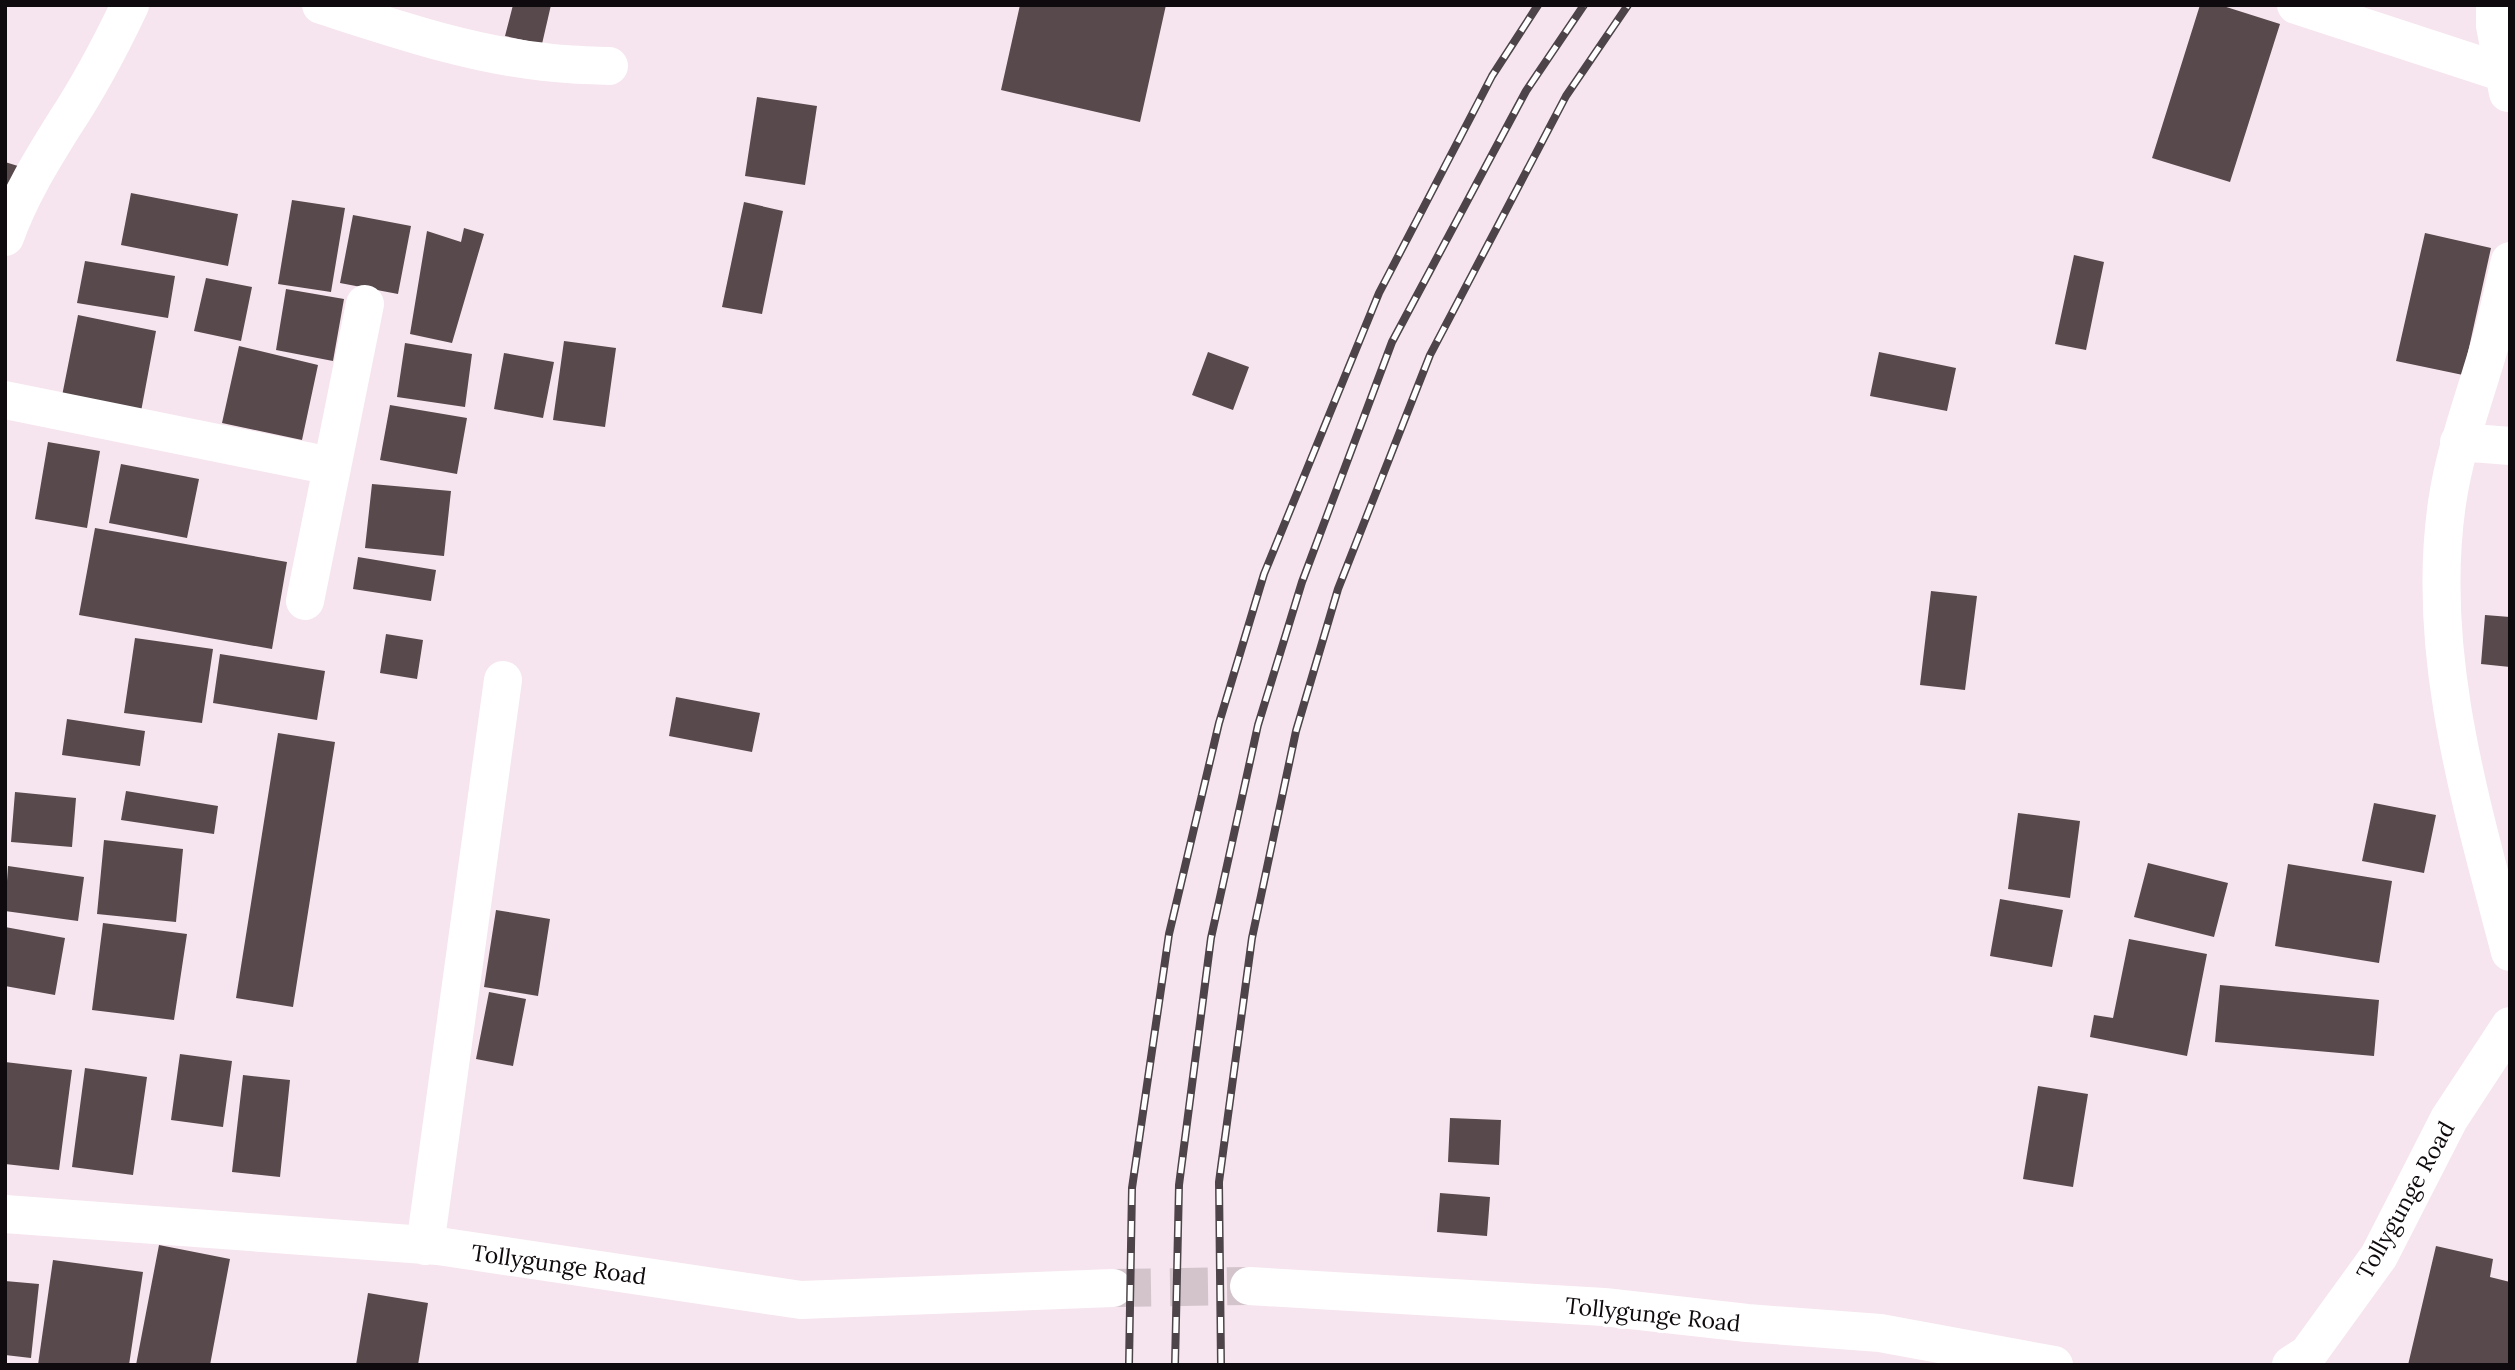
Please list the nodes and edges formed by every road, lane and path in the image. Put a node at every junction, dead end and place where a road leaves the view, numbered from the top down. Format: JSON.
{"nodes":[{"id":1,"x":130,"y":5,"type":"edge"},
{"id":2,"x":321,"y":5,"type":"edge"},
{"id":3,"x":2296,"y":5,"type":"edge"},
{"id":4,"x":2495,"y":5,"type":"edge"},
{"id":5,"x":609,"y":66,"type":"dead end"},
{"id":6,"x":2507,"y":86,"type":"edge"},
{"id":7,"x":5,"y":237,"type":"edge"},
{"id":8,"x":2510,"y":261,"type":"edge"},
{"id":9,"x":365,"y":304,"type":"dead end"},
{"id":10,"x":5,"y":400,"type":"edge"},
{"id":11,"x":2459,"y":442,"type":"junction"},
{"id":12,"x":2510,"y":446,"type":"edge"},
{"id":13,"x":331,"y":466,"type":"junction"},
{"id":14,"x":305,"y":601,"type":"dead end"},
{"id":15,"x":503,"y":680,"type":"dead end"},
{"id":16,"x":2510,"y":952,"type":"edge"},
{"id":17,"x":2510,"y":1026,"type":"edge"},
{"id":18,"x":5,"y":1214,"type":"edge"},
{"id":19,"x":425,"y":1246,"type":"junction"},
{"id":20,"x":1249,"y":1286,"type":"tunnel mouth"},
{"id":21,"x":1113,"y":1288,"type":"tunnel mouth"},
{"id":22,"x":2008,"y":1361,"type":"edge"},
{"id":23,"x":2306,"y":1361,"type":"edge"},
{"id":24,"x":2054,"y":1365,"type":"edge"}],
"edges":[{"from":1,"to":7,"type":"street"},
{"from":2,"to":5,"type":"street"},
{"from":3,"to":6,"type":"street"},
{"from":4,"to":6,"type":"street"},
{"from":8,"to":11,"type":"street"},
{"from":9,"to":13,"type":"street"},
{"from":10,"to":13,"type":"street"},
{"from":11,"to":12,"type":"street"},
{"from":11,"to":16,"type":"street"},
{"from":13,"to":14,"type":"street"},
{"from":15,"to":19,"type":"street"},
{"from":17,"to":23,"type":"street","name":"Tollygunge Road"},
{"from":18,"to":19,"type":"street","name":"Tollygunge Road"},
{"from":19,"to":21,"type":"street","name":"Tollygunge Road"},
{"from":20,"to":22,"type":"street","name":"Tollygunge Road"},
{"from":22,"to":24,"type":"street","name":"Tollygunge Road"}]}
